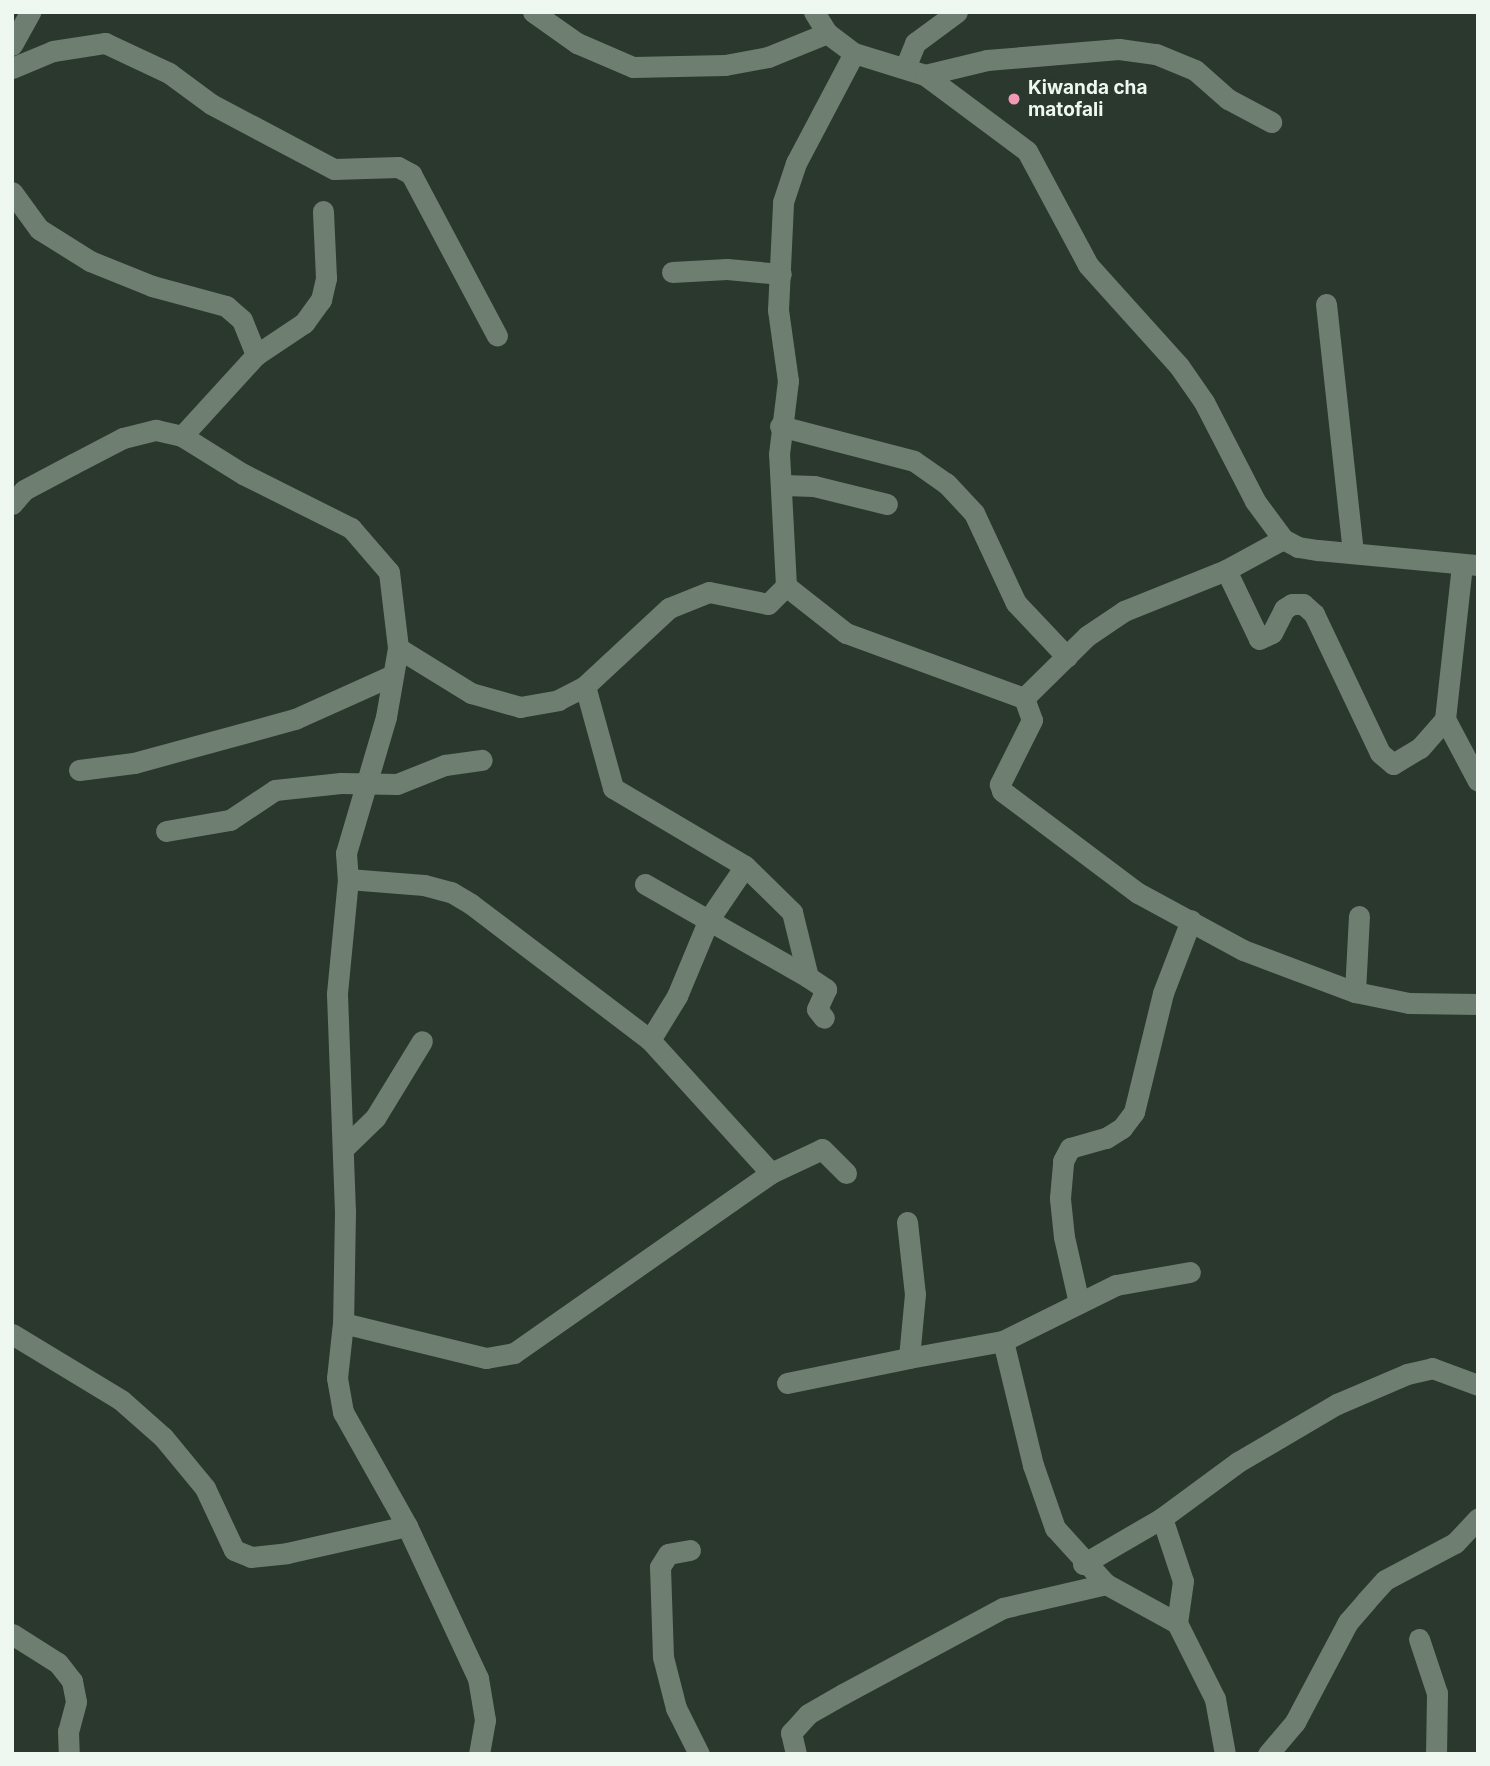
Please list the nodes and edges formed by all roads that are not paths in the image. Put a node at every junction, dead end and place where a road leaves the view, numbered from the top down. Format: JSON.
{"nodes":[{"id":1,"x":30,"y":12,"type":"edge"},
{"id":2,"x":533,"y":12,"type":"edge"},
{"id":3,"x":814,"y":12,"type":"edge"},
{"id":4,"x":957,"y":12,"type":"edge"},
{"id":5,"x":827,"y":33,"type":"junction"},
{"id":6,"x":12,"y":45,"type":"edge"},
{"id":7,"x":854,"y":53,"type":"junction"},
{"id":8,"x":12,"y":68,"type":"edge"},
{"id":9,"x":915,"y":71,"type":"junction"},
{"id":10,"x":1270,"y":122,"type":"dead end"},
{"id":11,"x":12,"y":192,"type":"edge"},
{"id":12,"x":323,"y":212,"type":"dead end"},
{"id":13,"x":672,"y":272,"type":"dead end"},
{"id":14,"x":781,"y":274,"type":"junction"},
{"id":15,"x":1326,"y":304,"type":"dead end"},
{"id":16,"x":497,"y":336,"type":"dead end"},
{"id":17,"x":256,"y":355,"type":"junction"},
{"id":18,"x":780,"y":426,"type":"junction"},
{"id":19,"x":182,"y":436,"type":"junction"},
{"id":20,"x":783,"y":485,"type":"junction"},
{"id":21,"x":12,"y":504,"type":"edge"},
{"id":22,"x":887,"y":504,"type":"dead end"},
{"id":23,"x":1283,"y":539,"type":"junction"},
{"id":24,"x":1353,"y":552,"type":"junction"},
{"id":25,"x":1470,"y":565,"type":"edge"},
{"id":26,"x":1226,"y":570,"type":"junction"},
{"id":27,"x":786,"y":586,"type":"junction"},
{"id":28,"x":398,"y":648,"type":"junction"},
{"id":29,"x":1067,"y":657,"type":"junction"},
{"id":30,"x":393,"y":675,"type":"junction"},
{"id":31,"x":585,"y":686,"type":"junction"},
{"id":32,"x":1024,"y":698,"type":"junction"},
{"id":33,"x":1445,"y":719,"type":"junction"},
{"id":34,"x":482,"y":760,"type":"dead end"},
{"id":35,"x":79,"y":770,"type":"dead end"},
{"id":36,"x":1478,"y":781,"type":"edge"},
{"id":37,"x":366,"y":782,"type":"junction"},
{"id":38,"x":166,"y":831,"type":"dead end"},
{"id":39,"x":745,"y":866,"type":"junction"},
{"id":40,"x":348,"y":879,"type":"junction"},
{"id":41,"x":645,"y":884,"type":"dead end"},
{"id":42,"x":1359,"y":916,"type":"dead end"},
{"id":43,"x":709,"y":919,"type":"junction"},
{"id":44,"x":1191,"y":920,"type":"junction"},
{"id":45,"x":808,"y":977,"type":"junction"},
{"id":46,"x":1355,"y":992,"type":"junction"},
{"id":47,"x":1478,"y":1004,"type":"edge"},
{"id":48,"x":824,"y":1018,"type":"dead end"},
{"id":49,"x":650,"y":1040,"type":"junction"},
{"id":50,"x":422,"y":1041,"type":"dead end"},
{"id":51,"x":344,"y":1148,"type":"junction"},
{"id":52,"x":771,"y":1173,"type":"junction"},
{"id":53,"x":846,"y":1173,"type":"dead end"},
{"id":54,"x":907,"y":1222,"type":"dead end"},
{"id":55,"x":1189,"y":1272,"type":"dead end"},
{"id":56,"x":1079,"y":1304,"type":"junction"},
{"id":57,"x":343,"y":1323,"type":"junction"},
{"id":58,"x":12,"y":1334,"type":"edge"},
{"id":59,"x":1003,"y":1341,"type":"junction"},
{"id":60,"x":909,"y":1357,"type":"junction"},
{"id":61,"x":787,"y":1383,"type":"dead end"},
{"id":62,"x":1478,"y":1385,"type":"edge"},
{"id":63,"x":1162,"y":1518,"type":"junction"},
{"id":64,"x":1478,"y":1518,"type":"edge"},
{"id":65,"x":407,"y":1526,"type":"junction"},
{"id":66,"x":690,"y":1550,"type":"dead end"},
{"id":67,"x":1083,"y":1564,"type":"junction"},
{"id":68,"x":1106,"y":1584,"type":"junction"},
{"id":69,"x":1177,"y":1623,"type":"junction"},
{"id":70,"x":12,"y":1634,"type":"edge"},
{"id":71,"x":1419,"y":1639,"type":"dead end"},
{"id":72,"x":69,"y":1754,"type":"edge"},
{"id":73,"x":479,"y":1754,"type":"edge"},
{"id":74,"x":699,"y":1754,"type":"edge"},
{"id":75,"x":796,"y":1754,"type":"edge"},
{"id":76,"x":1225,"y":1754,"type":"edge"},
{"id":77,"x":1268,"y":1754,"type":"edge"},
{"id":78,"x":1436,"y":1754,"type":"edge"}],
"edges":[{"from":1,"to":6,"type":"street"},
{"from":2,"to":5,"type":"street"},
{"from":3,"to":5,"type":"street"},
{"from":4,"to":9,"type":"street"},
{"from":5,"to":7,"type":"street"},
{"from":7,"to":9,"type":"street"},
{"from":7,"to":14,"type":"street"},
{"from":8,"to":16,"type":"street"},
{"from":9,"to":10,"type":"street"},
{"from":9,"to":23,"type":"street"},
{"from":11,"to":17,"type":"street"},
{"from":12,"to":17,"type":"street"},
{"from":13,"to":14,"type":"street"},
{"from":14,"to":18,"type":"street"},
{"from":15,"to":24,"type":"street"},
{"from":17,"to":19,"type":"street"},
{"from":18,"to":20,"type":"street"},
{"from":18,"to":29,"type":"street"},
{"from":19,"to":21,"type":"street"},
{"from":19,"to":28,"type":"street"},
{"from":20,"to":22,"type":"street"},
{"from":20,"to":27,"type":"street"},
{"from":23,"to":24,"type":"street"},
{"from":23,"to":26,"type":"street"},
{"from":24,"to":25,"type":"street"},
{"from":25,"to":33,"type":"street"},
{"from":26,"to":29,"type":"street"},
{"from":26,"to":33,"type":"street"},
{"from":27,"to":31,"type":"street"},
{"from":27,"to":32,"type":"street"},
{"from":28,"to":30,"type":"street"},
{"from":28,"to":31,"type":"street"},
{"from":29,"to":32,"type":"street"},
{"from":30,"to":35,"type":"street"},
{"from":30,"to":37,"type":"street"},
{"from":31,"to":39,"type":"street"},
{"from":32,"to":44,"type":"street"},
{"from":33,"to":36,"type":"street"},
{"from":34,"to":37,"type":"street"},
{"from":37,"to":38,"type":"street"},
{"from":37,"to":40,"type":"street"},
{"from":39,"to":43,"type":"street"},
{"from":39,"to":45,"type":"street"},
{"from":40,"to":49,"type":"street"},
{"from":40,"to":51,"type":"street"},
{"from":41,"to":43,"type":"street"},
{"from":42,"to":46,"type":"street"},
{"from":43,"to":45,"type":"street"},
{"from":43,"to":49,"type":"street"},
{"from":44,"to":46,"type":"street"},
{"from":44,"to":56,"type":"street"},
{"from":45,"to":48,"type":"street"},
{"from":46,"to":47,"type":"street"},
{"from":49,"to":52,"type":"street"},
{"from":50,"to":51,"type":"street"},
{"from":51,"to":57,"type":"street"},
{"from":52,"to":53,"type":"street"},
{"from":52,"to":57,"type":"street"},
{"from":54,"to":60,"type":"street"},
{"from":55,"to":56,"type":"street"},
{"from":56,"to":59,"type":"street"},
{"from":57,"to":65,"type":"street"},
{"from":58,"to":65,"type":"street"},
{"from":59,"to":60,"type":"street"},
{"from":59,"to":67,"type":"street"},
{"from":60,"to":61,"type":"street"},
{"from":62,"to":63,"type":"street"},
{"from":63,"to":67,"type":"street"},
{"from":63,"to":69,"type":"street"},
{"from":64,"to":77,"type":"street"},
{"from":65,"to":73,"type":"street"},
{"from":66,"to":74,"type":"street"},
{"from":67,"to":68,"type":"street"},
{"from":68,"to":69,"type":"street"},
{"from":68,"to":75,"type":"street"},
{"from":69,"to":76,"type":"street"},
{"from":70,"to":72,"type":"street"},
{"from":71,"to":78,"type":"street"}]}
